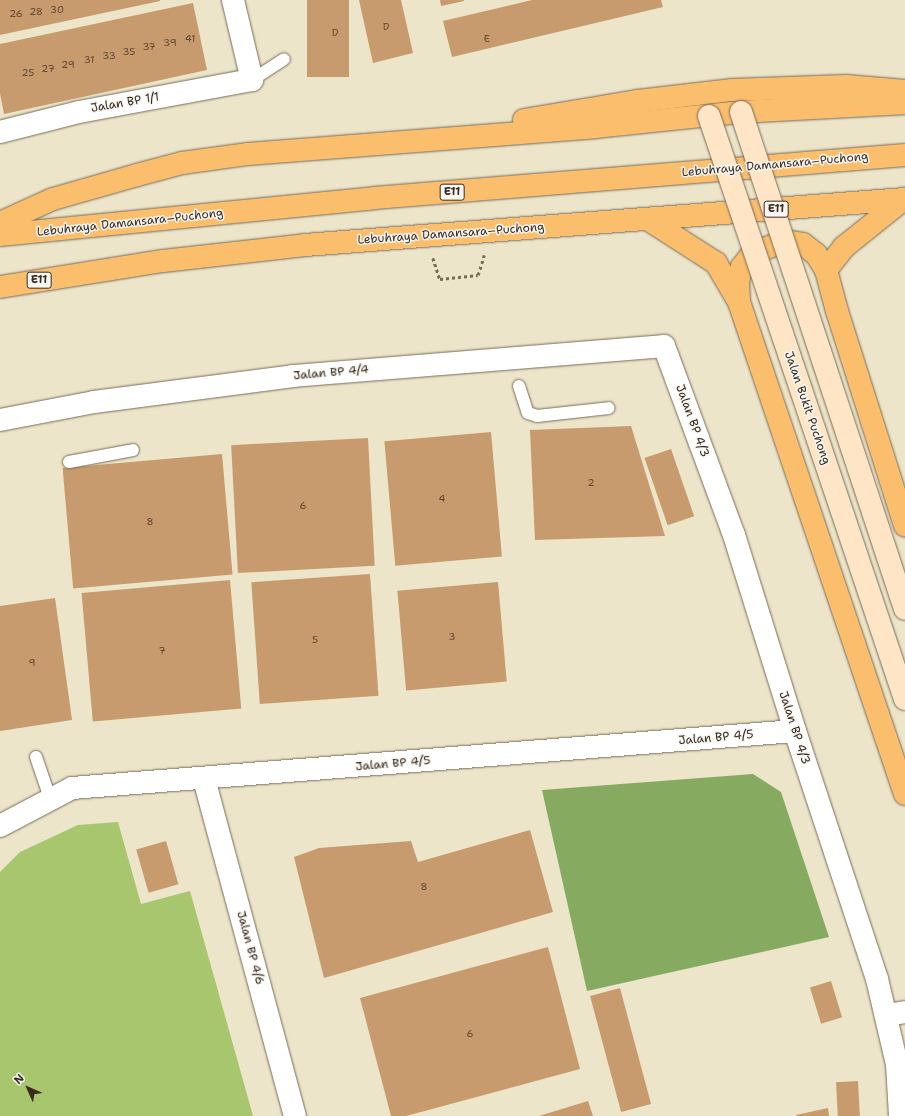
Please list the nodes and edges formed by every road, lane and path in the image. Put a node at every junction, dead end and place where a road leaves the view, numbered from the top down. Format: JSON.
{"nodes":[{"id":1,"x":233,"y":0,"type":"edge"},
{"id":2,"x":284,"y":59,"type":"dead end"},
{"id":3,"x":252,"y":80,"type":"junction"},
{"id":4,"x":905,"y":91,"type":"edge"},
{"id":5,"x":905,"y":103,"type":"edge"},
{"id":6,"x":741,"y":112,"type":"junction"},
{"id":7,"x":709,"y":116,"type":"junction"},
{"id":8,"x":0,"y":132,"type":"edge"},
{"id":9,"x":363,"y":146,"type":"junction"},
{"id":10,"x":905,"y":154,"type":"edge"},
{"id":11,"x":904,"y":199,"type":"edge"},
{"id":12,"x":648,"y":220,"type":"junction"},
{"id":13,"x":0,"y":223,"type":"edge"},
{"id":14,"x":491,"y":231,"type":"junction"},
{"id":15,"x":0,"y":235,"type":"edge"},
{"id":16,"x":426,"y":236,"type":"junction"},
{"id":17,"x":826,"y":270,"type":"junction"},
{"id":18,"x":0,"y":287,"type":"edge"},
{"id":19,"x":739,"y":302,"type":"junction"},
{"id":20,"x":664,"y":346,"type":"joint"},
{"id":21,"x":519,"y":386,"type":"dead end"},
{"id":22,"x":609,"y":408,"type":"dead end"},
{"id":23,"x":0,"y":420,"type":"edge"},
{"id":24,"x":133,"y":450,"type":"dead end"},
{"id":25,"x":69,"y":462,"type":"dead end"},
{"id":26,"x":905,"y":526,"type":"edge"},
{"id":27,"x":905,"y":609,"type":"edge"},
{"id":28,"x":905,"y":699,"type":"edge"},
{"id":29,"x":795,"y":731,"type":"junction"},
{"id":30,"x":36,"y":756,"type":"dead end"},
{"id":31,"x":204,"y":780,"type":"junction"},
{"id":32,"x":905,"y":794,"type":"edge"},
{"id":33,"x":50,"y":798,"type":"junction"},
{"id":34,"x":0,"y":826,"type":"edge"},
{"id":35,"x":896,"y":1013,"type":"edge"},
{"id":36,"x":295,"y":1116,"type":"edge"},
{"id":37,"x":900,"y":1116,"type":"edge"}],
"edges":[{"from":1,"to":3,"type":"street"},
{"from":2,"to":3,"type":"lane"},
{"from":3,"to":8,"type":"street","name":"Jalan BP 1/1"},
{"from":4,"to":9,"type":"highway"},
{"from":5,"to":6,"type":"highway"},
{"from":6,"to":7,"type":"highway"},
{"from":6,"to":27,"type":"main road","bridge":true},
{"from":7,"to":9,"type":"highway"},
{"from":7,"to":28,"type":"main road","name":"Jalan Bukit Puchong","bridge":true},
{"from":9,"to":13,"type":"highway"},
{"from":10,"to":15,"type":"highway","name":"Lebuhraya Damansara–Puchong","number":"E11"},
{"from":11,"to":12,"type":"highway","name":"Lebuhraya Damansara–Puchong","number":"E11"},
{"from":11,"to":17,"type":"highway"},
{"from":12,"to":14,"type":"highway","name":"Lebuhraya Damansara–Puchong","number":"E11"},
{"from":12,"to":19,"type":"highway"},
{"from":14,"to":16,"type":"highway","name":"Lebuhraya Damansara–Puchong","number":"E11"},
{"from":14,"to":16,"type":"path"},
{"from":16,"to":18,"type":"highway","name":"Lebuhraya Damansara–Puchong","number":"E11"},
{"from":17,"to":19,"type":"highway"},
{"from":17,"to":26,"type":"highway"},
{"from":19,"to":32,"type":"highway"},
{"from":20,"to":23,"type":"street","name":"Jalan BP 4/4"},
{"from":20,"to":29,"type":"street","name":"Jalan BP 4/3"},
{"from":21,"to":22,"type":"lane"},
{"from":24,"to":25,"type":"lane"},
{"from":29,"to":31,"type":"street","name":"Jalan BP 4/5"},
{"from":29,"to":35,"type":"street","name":"Jalan BP 4/3"},
{"from":30,"to":33,"type":"lane"},
{"from":31,"to":33,"type":"street","name":"Jalan BP 4/5"},
{"from":31,"to":36,"type":"street","name":"Jalan BP 4/6"},
{"from":33,"to":34,"type":"street","name":"Jalan BP 4/5"},
{"from":35,"to":37,"type":"street","name":"Jalan BP 4/3"}]}
